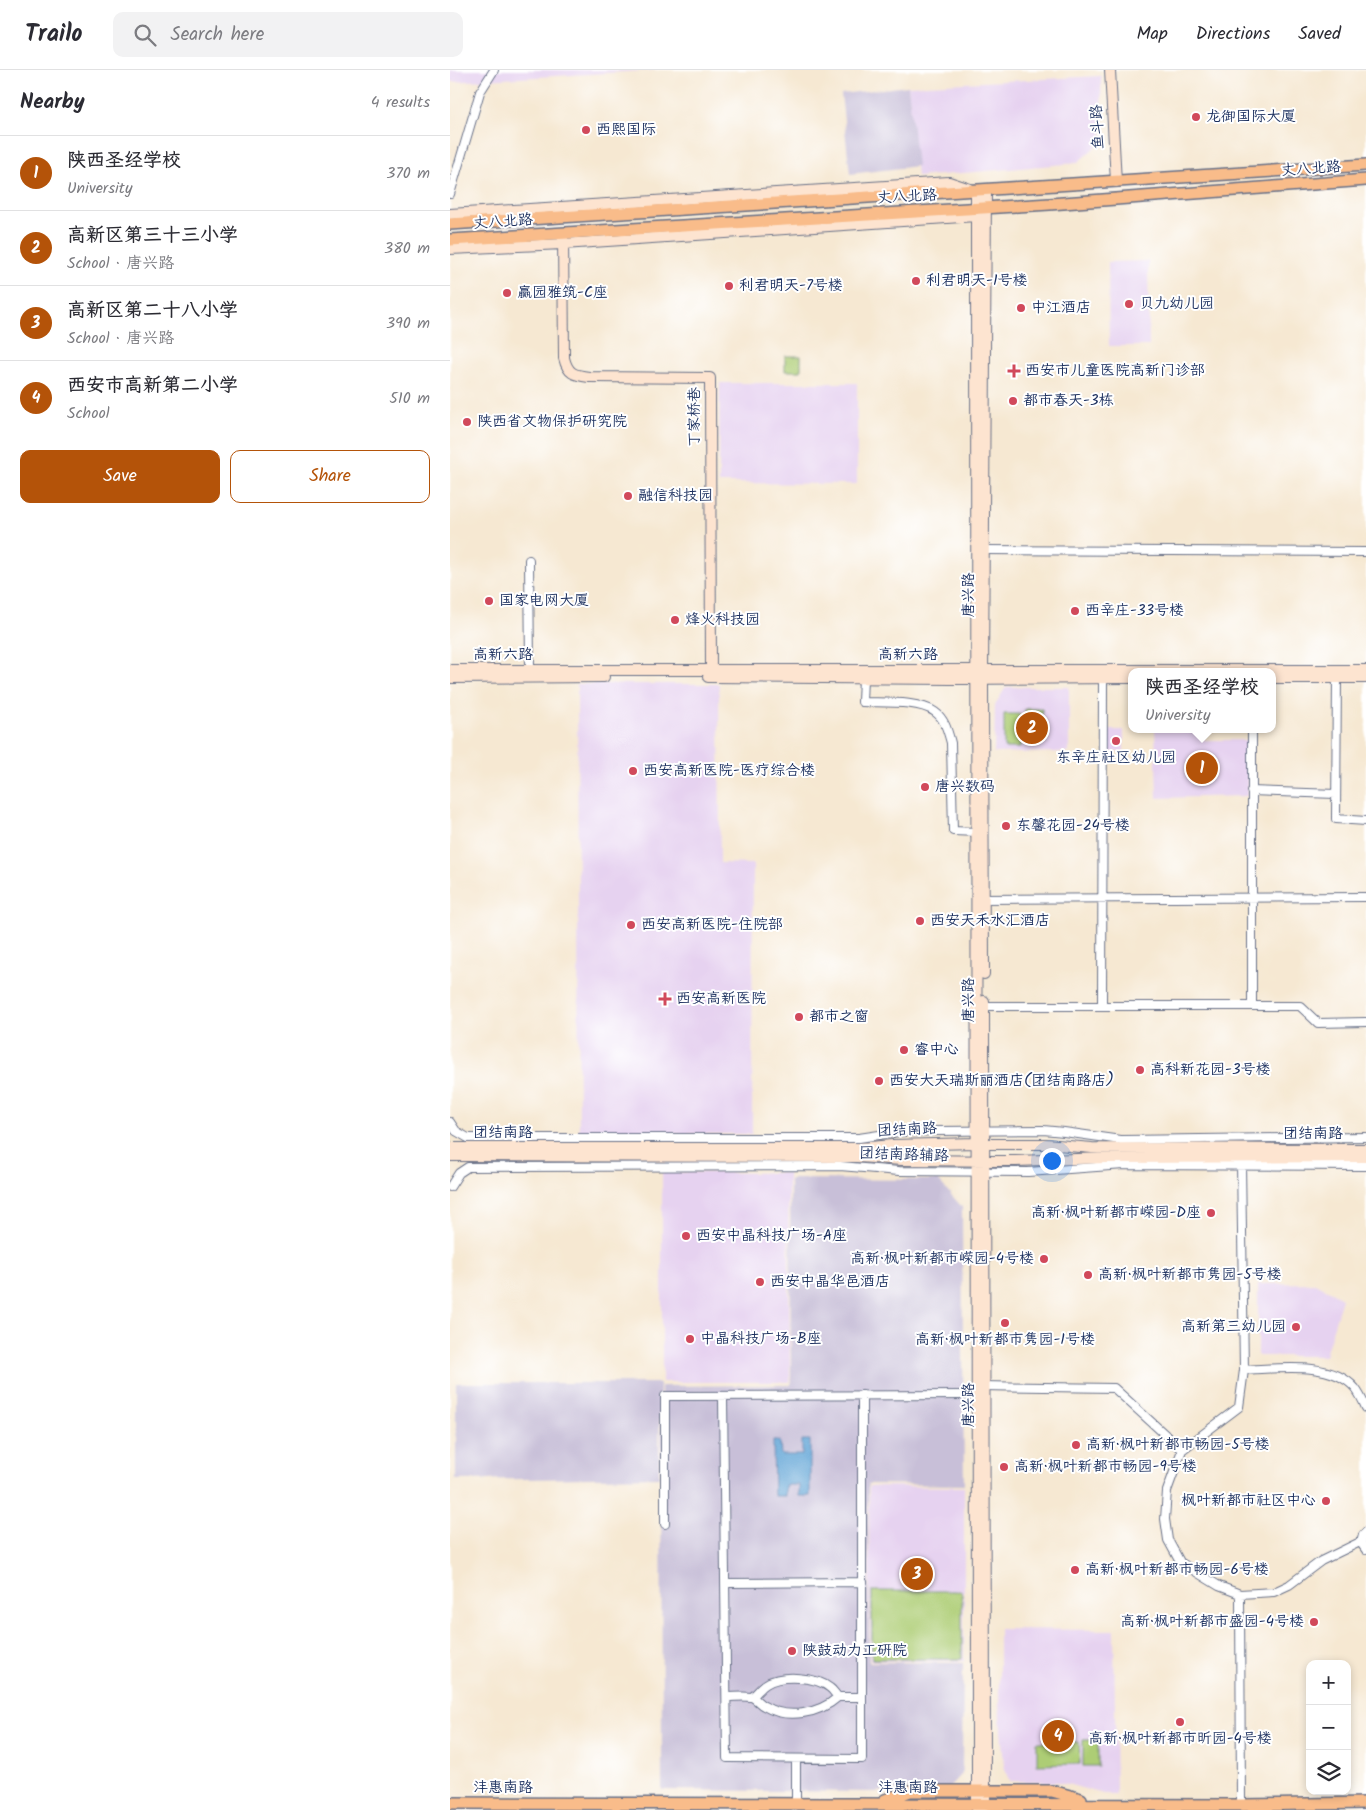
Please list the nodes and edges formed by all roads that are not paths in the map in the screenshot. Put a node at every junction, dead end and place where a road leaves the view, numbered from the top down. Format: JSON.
{"nodes":[{"id":1,"x":494,"y":70,"type":"edge"},
{"id":2,"x":1110,"y":70,"type":"edge"},
{"id":3,"x":1366,"y":165,"type":"edge"},
{"id":4,"x":1366,"y":180,"type":"edge"},
{"id":5,"x":1116,"y":182,"type":"junction"},
{"id":6,"x":981,"y":191,"type":"junction"},
{"id":7,"x":450,"y":194,"type":"edge"},
{"id":8,"x":979,"y":210,"type":"junction"},
{"id":9,"x":450,"y":214,"type":"edge"},
{"id":10,"x":450,"y":224,"type":"edge"},
{"id":11,"x":563,"y":239,"type":"junction"},
{"id":12,"x":450,"y":240,"type":"edge"},
{"id":13,"x":450,"y":249,"type":"edge"},
{"id":14,"x":984,"y":550,"type":"junction"},
{"id":15,"x":1366,"y":552,"type":"edge"},
{"id":16,"x":529,"y":560,"type":"dead end"},
{"id":17,"x":450,"y":670,"type":"edge"},
{"id":18,"x":530,"y":670,"type":"junction"},
{"id":19,"x":1366,"y":670,"type":"edge"},
{"id":20,"x":711,"y":674,"type":"junction"},
{"id":21,"x":979,"y":674,"type":"junction"},
{"id":22,"x":1128,"y":674,"type":"edge"},
{"id":23,"x":1276,"y":674,"type":"edge"},
{"id":24,"x":1337,"y":674,"type":"junction"},
{"id":25,"x":450,"y":678,"type":"edge"},
{"id":26,"x":863,"y":678,"type":"junction"},
{"id":27,"x":1103,"y":678,"type":"junction"},
{"id":28,"x":1128,"y":678,"type":"edge"},
{"id":29,"x":1276,"y":678,"type":"edge"},
{"id":30,"x":1366,"y":678,"type":"edge"},
{"id":31,"x":1252,"y":733,"type":"edge"},
{"id":32,"x":1251,"y":791,"type":"junction"},
{"id":33,"x":1336,"y":794,"type":"junction"},
{"id":34,"x":1366,"y":821,"type":"edge"},
{"id":35,"x":977,"y":832,"type":"junction"},
{"id":36,"x":1102,"y":897,"type":"junction"},
{"id":37,"x":1366,"y":897,"type":"edge"},
{"id":38,"x":1251,"y":898,"type":"junction"},
{"id":39,"x":981,"y":899,"type":"junction"},
{"id":40,"x":980,"y":1006,"type":"junction"},
{"id":41,"x":1102,"y":1006,"type":"junction"},
{"id":42,"x":1252,"y":1006,"type":"junction"},
{"id":43,"x":1366,"y":1022,"type":"edge"},
{"id":44,"x":450,"y":1122,"type":"edge"},
{"id":45,"x":980,"y":1131,"type":"junction"},
{"id":46,"x":1366,"y":1137,"type":"edge"},
{"id":47,"x":980,"y":1144,"type":"junction"},
{"id":48,"x":450,"y":1148,"type":"edge"},
{"id":49,"x":1366,"y":1149,"type":"edge"},
{"id":50,"x":450,"y":1156,"type":"edge"},
{"id":51,"x":1366,"y":1157,"type":"edge"},
{"id":52,"x":1241,"y":1161,"type":"junction"},
{"id":53,"x":980,"y":1166,"type":"junction"},
{"id":54,"x":1366,"y":1166,"type":"edge"},
{"id":55,"x":450,"y":1187,"type":"edge"},
{"id":56,"x":1244,"y":1370,"type":"junction"},
{"id":57,"x":979,"y":1389,"type":"junction"},
{"id":58,"x":862,"y":1395,"type":"junction"},
{"id":59,"x":723,"y":1396,"type":"junction"},
{"id":60,"x":1366,"y":1408,"type":"edge"},
{"id":61,"x":1182,"y":1450,"type":"junction"},
{"id":62,"x":665,"y":1524,"type":"dead end"},
{"id":63,"x":1366,"y":1532,"type":"edge"},
{"id":64,"x":1362,"y":1541,"type":"junction"},
{"id":65,"x":1366,"y":1550,"type":"edge"},
{"id":66,"x":863,"y":1582,"type":"junction"},
{"id":67,"x":726,"y":1583,"type":"junction"},
{"id":68,"x":1240,"y":1594,"type":"junction"},
{"id":69,"x":727,"y":1697,"type":"junction"},
{"id":70,"x":752,"y":1697,"type":"junction"},
{"id":71,"x":838,"y":1697,"type":"junction"},
{"id":72,"x":862,"y":1697,"type":"junction"},
{"id":73,"x":796,"y":1759,"type":"junction"},
{"id":74,"x":981,"y":1802,"type":"edge"},
{"id":75,"x":450,"y":1803,"type":"edge"},
{"id":76,"x":796,"y":1803,"type":"junction"},
{"id":77,"x":875,"y":1803,"type":"junction"},
{"id":78,"x":1366,"y":1803,"type":"edge"},
{"id":79,"x":1097,"y":1804,"type":"junction"},
{"id":80,"x":1241,"y":1804,"type":"junction"},
{"id":81,"x":895,"y":1810,"type":"edge"},
{"id":82,"x":1075,"y":1810,"type":"edge"}],
"edges":[{"from":1,"to":7,"type":"street"},
{"from":2,"to":5,"type":"street","name":"鱼斗路"},
{"from":3,"to":5,"type":"main road","name":"丈八北路"},
{"from":4,"to":8,"type":"main road","name":"丈八北路"},
{"from":5,"to":6,"type":"main road","name":"丈八北路"},
{"from":6,"to":8,"type":"street","name":"唐兴路"},
{"from":6,"to":9,"type":"street"},
{"from":6,"to":10,"type":"main road","name":"丈八北路"},
{"from":8,"to":11,"type":"main road","name":"丈八北路"},
{"from":8,"to":14,"type":"street","name":"唐兴路"},
{"from":8,"to":21,"type":"street","name":"唐兴路"},
{"from":11,"to":12,"type":"main road","name":"丈八北路"},
{"from":11,"to":13,"type":"street"},
{"from":11,"to":20,"type":"street","name":"丁家桥巷"},
{"from":14,"to":15,"type":"street"},
{"from":14,"to":21,"type":"street","name":"唐兴路"},
{"from":16,"to":18,"type":"street"},
{"from":17,"to":18,"type":"street","name":"高新六路"},
{"from":18,"to":20,"type":"street","name":"高新六路"},
{"from":19,"to":24,"type":"street","name":"高新六路"},
{"from":20,"to":21,"type":"street","name":"高新六路"},
{"from":20,"to":25,"type":"street","name":"高新六路"},
{"from":20,"to":26,"type":"street","name":"高新六路"},
{"from":21,"to":22,"type":"street","name":"高新六路"},
{"from":21,"to":26,"type":"street","name":"高新六路"},
{"from":21,"to":27,"type":"street","name":"高新六路"},
{"from":21,"to":35,"type":"street","name":"唐兴路"},
{"from":21,"to":39,"type":"street","name":"唐兴路"},
{"from":23,"to":24,"type":"street","name":"高新六路"},
{"from":24,"to":29,"type":"street","name":"高新六路"},
{"from":24,"to":30,"type":"street","name":"高新六路"},
{"from":24,"to":33,"type":"street"},
{"from":26,"to":35,"type":"street"},
{"from":27,"to":28,"type":"street","name":"高新六路"},
{"from":27,"to":36,"type":"street"},
{"from":31,"to":32,"type":"street"},
{"from":32,"to":33,"type":"street"},
{"from":32,"to":38,"type":"street"},
{"from":33,"to":34,"type":"street"},
{"from":35,"to":39,"type":"street","name":"唐兴路"},
{"from":36,"to":38,"type":"street"},
{"from":36,"to":39,"type":"street"},
{"from":36,"to":41,"type":"street"},
{"from":37,"to":38,"type":"street"},
{"from":38,"to":42,"type":"street"},
{"from":39,"to":40,"type":"street","name":"唐兴路"},
{"from":40,"to":41,"type":"street"},
{"from":40,"to":45,"type":"street","name":"唐兴路"},
{"from":41,"to":42,"type":"street"},
{"from":42,"to":43,"type":"street"},
{"from":44,"to":45,"type":"street","name":"团结南路辅路"},
{"from":45,"to":46,"type":"street","name":"团结南路辅路"},
{"from":45,"to":47,"type":"street","name":"唐兴路"},
{"from":47,"to":48,"type":"street","name":"团结南路"},
{"from":47,"to":49,"type":"street","name":"团结南路"},
{"from":47,"to":53,"type":"street","name":"唐兴路"},
{"from":50,"to":53,"type":"street","name":"团结南路"},
{"from":51,"to":52,"type":"street","name":"团结南路"},
{"from":52,"to":53,"type":"street","name":"团结南路"},
{"from":52,"to":54,"type":"street"},
{"from":52,"to":56,"type":"street"},
{"from":53,"to":55,"type":"street","name":"团结南路辅路"},
{"from":53,"to":57,"type":"street","name":"唐兴路"},
{"from":56,"to":60,"type":"street"},
{"from":56,"to":61,"type":"street"},
{"from":57,"to":58,"type":"street"},
{"from":57,"to":61,"type":"street"},
{"from":57,"to":74,"type":"street","name":"唐兴路"},
{"from":58,"to":59,"type":"street"},
{"from":58,"to":66,"type":"street"},
{"from":59,"to":62,"type":"street"},
{"from":59,"to":67,"type":"street"},
{"from":61,"to":68,"type":"street"},
{"from":63,"to":64,"type":"street"},
{"from":64,"to":65,"type":"street"},
{"from":64,"to":68,"type":"street"},
{"from":66,"to":67,"type":"street"},
{"from":66,"to":72,"type":"street"},
{"from":67,"to":69,"type":"street"},
{"from":68,"to":80,"type":"street"},
{"from":69,"to":70,"type":"street"},
{"from":69,"to":73,"type":"street"},
{"from":70,"to":71,"type":"street"},
{"from":70,"to":71,"type":"street"},
{"from":71,"to":72,"type":"street"},
{"from":72,"to":73,"type":"street"},
{"from":73,"to":76,"type":"street"},
{"from":74,"to":77,"type":"main road","name":"沣惠南路"},
{"from":74,"to":79,"type":"main road","name":"沣惠南路"},
{"from":75,"to":76,"type":"main road","name":"沣惠南路"},
{"from":76,"to":77,"type":"main road","name":"沣惠南路"},
{"from":77,"to":81,"type":"main road"},
{"from":78,"to":80,"type":"main road","name":"沣惠南路"},
{"from":79,"to":80,"type":"main road","name":"沣惠南路"},
{"from":79,"to":82,"type":"main road"}]}
